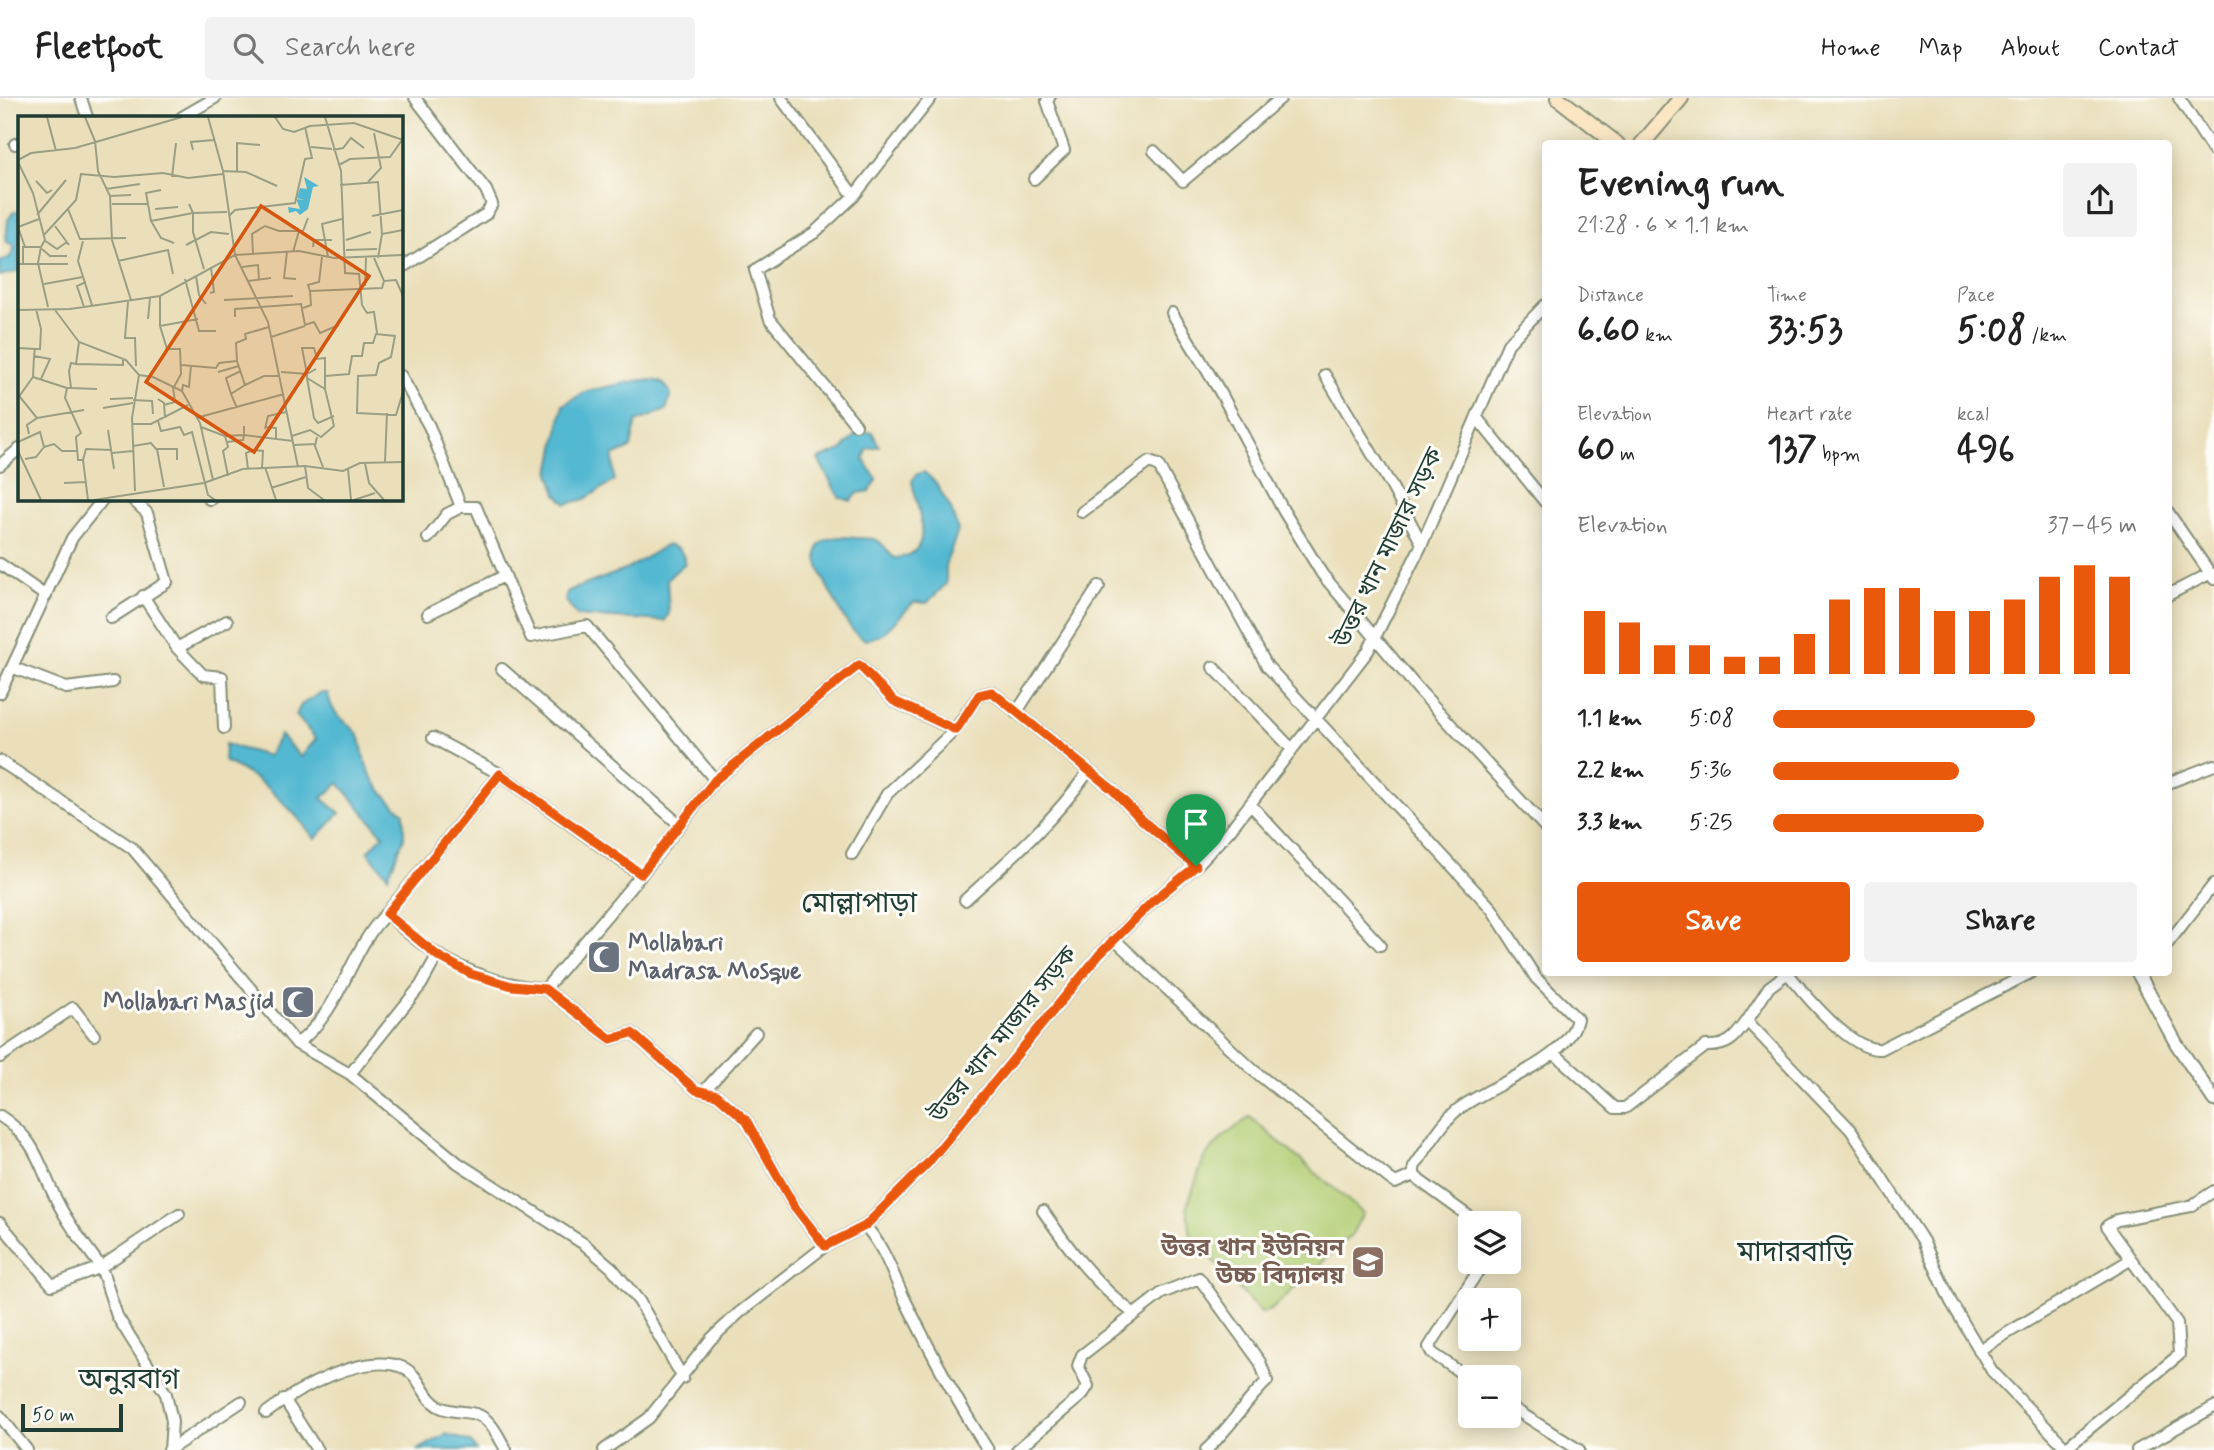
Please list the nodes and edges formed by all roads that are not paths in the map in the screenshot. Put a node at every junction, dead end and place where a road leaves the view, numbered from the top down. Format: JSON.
{"nodes":[{"id":1,"x":81,"y":98,"type":"edge"},
{"id":2,"x":215,"y":98,"type":"edge"},
{"id":3,"x":415,"y":98,"type":"edge"},
{"id":4,"x":781,"y":98,"type":"edge"},
{"id":5,"x":930,"y":98,"type":"edge"},
{"id":6,"x":1049,"y":98,"type":"edge"},
{"id":7,"x":1281,"y":98,"type":"edge"},
{"id":8,"x":1558,"y":98,"type":"edge"},
{"id":9,"x":1681,"y":98,"type":"edge"},
{"id":10,"x":2179,"y":98,"type":"edge"},
{"id":11,"x":87,"y":116,"type":"edge"},
{"id":12,"x":184,"y":116,"type":"edge"},
{"id":13,"x":1612,"y":140,"type":"edge"},
{"id":14,"x":1645,"y":140,"type":"edge"},
{"id":15,"x":1154,"y":151,"type":"dead end"},
{"id":16,"x":2214,"y":152,"type":"edge"},
{"id":17,"x":1034,"y":179,"type":"dead end"},
{"id":18,"x":854,"y":196,"type":"junction"},
{"id":19,"x":402,"y":267,"type":"edge"},
{"id":20,"x":1542,"y":308,"type":"edge"},
{"id":21,"x":1172,"y":313,"type":"dead end"},
{"id":22,"x":1325,"y":375,"type":"dead end"},
{"id":23,"x":402,"y":382,"type":"edge"},
{"id":24,"x":405,"y":400,"type":"edge"},
{"id":25,"x":1477,"y":418,"type":"junction"},
{"id":26,"x":856,"y":425,"type":"dead end"},
{"id":27,"x":18,"y":450,"type":"edge"},
{"id":28,"x":0,"y":464,"type":"edge"},
{"id":29,"x":1542,"y":498,"type":"edge"},
{"id":30,"x":102,"y":500,"type":"edge"},
{"id":31,"x":133,"y":500,"type":"edge"},
{"id":32,"x":461,"y":507,"type":"junction"},
{"id":33,"x":1082,"y":512,"type":"dead end"},
{"id":34,"x":2172,"y":518,"type":"edge"},
{"id":35,"x":428,"y":538,"type":"dead end"},
{"id":36,"x":1422,"y":544,"type":"junction"},
{"id":37,"x":0,"y":564,"type":"edge"},
{"id":38,"x":504,"y":576,"type":"junction"},
{"id":39,"x":2212,"y":576,"type":"edge"},
{"id":40,"x":1099,"y":586,"type":"dead end"},
{"id":41,"x":2172,"y":593,"type":"edge"},
{"id":42,"x":46,"y":596,"type":"junction"},
{"id":43,"x":143,"y":596,"type":"junction"},
{"id":44,"x":428,"y":614,"type":"dead end"},
{"id":45,"x":111,"y":618,"type":"dead end"},
{"id":46,"x":227,"y":621,"type":"dead end"},
{"id":47,"x":1375,"y":638,"type":"junction"},
{"id":48,"x":177,"y":648,"type":"junction"},
{"id":49,"x":1213,"y":667,"type":"dead end"},
{"id":50,"x":14,"y":668,"type":"junction"},
{"id":51,"x":502,"y":669,"type":"dead end"},
{"id":52,"x":113,"y":682,"type":"dead end"},
{"id":53,"x":0,"y":693,"type":"edge"},
{"id":54,"x":1016,"y":713,"type":"junction"},
{"id":55,"x":1316,"y":719,"type":"junction"},
{"id":56,"x":223,"y":728,"type":"dead end"},
{"id":57,"x":956,"y":730,"type":"junction"},
{"id":58,"x":433,"y":738,"type":"dead end"},
{"id":59,"x":1292,"y":749,"type":"junction"},
{"id":60,"x":0,"y":761,"type":"edge"},
{"id":61,"x":2214,"y":765,"type":"edge"},
{"id":62,"x":1088,"y":772,"type":"junction"},
{"id":63,"x":500,"y":774,"type":"junction"},
{"id":64,"x":715,"y":780,"type":"junction"},
{"id":65,"x":2172,"y":781,"type":"edge"},
{"id":66,"x":1250,"y":804,"type":"junction"},
{"id":67,"x":1542,"y":824,"type":"edge"},
{"id":68,"x":680,"y":825,"type":"junction"},
{"id":69,"x":852,"y":854,"type":"dead end"},
{"id":70,"x":1196,"y":866,"type":"junction"},
{"id":71,"x":641,"y":874,"type":"junction"},
{"id":72,"x":2214,"y":884,"type":"edge"},
{"id":73,"x":965,"y":900,"type":"dead end"},
{"id":74,"x":387,"y":914,"type":"junction"},
{"id":75,"x":2172,"y":938,"type":"edge"},
{"id":76,"x":1115,"y":939,"type":"junction"},
{"id":77,"x":1380,"y":944,"type":"dead end"},
{"id":78,"x":438,"y":956,"type":"junction"},
{"id":79,"x":1784,"y":976,"type":"edge"},
{"id":80,"x":1790,"y":976,"type":"edge"},
{"id":81,"x":2024,"y":976,"type":"edge"},
{"id":82,"x":2143,"y":976,"type":"edge"},
{"id":83,"x":545,"y":989,"type":"junction"},
{"id":84,"x":1747,"y":1021,"type":"junction"},
{"id":85,"x":756,"y":1033,"type":"dead end"},
{"id":86,"x":94,"y":1035,"type":"dead end"},
{"id":87,"x":297,"y":1044,"type":"junction"},
{"id":88,"x":1554,"y":1052,"type":"junction"},
{"id":89,"x":0,"y":1057,"type":"edge"},
{"id":90,"x":350,"y":1074,"type":"junction"},
{"id":91,"x":704,"y":1091,"type":"junction"},
{"id":92,"x":2214,"y":1100,"type":"edge"},
{"id":93,"x":0,"y":1116,"type":"edge"},
{"id":94,"x":1414,"y":1175,"type":"junction"},
{"id":95,"x":2214,"y":1191,"type":"edge"},
{"id":96,"x":1043,"y":1211,"type":"dead end"},
{"id":97,"x":1462,"y":1211,"type":"edge"},
{"id":98,"x":178,"y":1214,"type":"dead end"},
{"id":99,"x":0,"y":1223,"type":"edge"},
{"id":100,"x":865,"y":1226,"type":"junction"},
{"id":101,"x":825,"y":1246,"type":"junction"},
{"id":102,"x":2130,"y":1260,"type":"junction"},
{"id":103,"x":101,"y":1267,"type":"junction"},
{"id":104,"x":1476,"y":1274,"type":"edge"},
{"id":105,"x":1133,"y":1313,"type":"junction"},
{"id":106,"x":1979,"y":1350,"type":"junction"},
{"id":107,"x":1458,"y":1371,"type":"edge"},
{"id":108,"x":683,"y":1378,"type":"junction"},
{"id":109,"x":284,"y":1399,"type":"junction"},
{"id":110,"x":241,"y":1402,"type":"dead end"},
{"id":111,"x":2214,"y":1407,"type":"edge"},
{"id":112,"x":266,"y":1413,"type":"dead end"},
{"id":113,"x":1521,"y":1413,"type":"edge"},
{"id":114,"x":0,"y":1416,"type":"edge"},
{"id":115,"x":2066,"y":1449,"type":"edge"},
{"id":116,"x":27,"y":1450,"type":"edge"},
{"id":117,"x":170,"y":1450,"type":"edge"},
{"id":118,"x":317,"y":1450,"type":"edge"},
{"id":119,"x":506,"y":1450,"type":"edge"},
{"id":120,"x":604,"y":1450,"type":"edge"},
{"id":121,"x":988,"y":1450,"type":"edge"},
{"id":122,"x":1017,"y":1450,"type":"edge"},
{"id":123,"x":1206,"y":1450,"type":"edge"},
{"id":124,"x":1579,"y":1450,"type":"edge"},
{"id":125,"x":2137,"y":1450,"type":"edge"}],
"edges":[{"from":1,"to":11,"type":"street"},
{"from":2,"to":12,"type":"street"},
{"from":3,"to":19,"type":"street"},
{"from":4,"to":18,"type":"street"},
{"from":5,"to":18,"type":"street"},
{"from":6,"to":17,"type":"street"},
{"from":7,"to":15,"type":"street"},
{"from":8,"to":13,"type":"main road"},
{"from":9,"to":14,"type":"main road"},
{"from":10,"to":16,"type":"street"},
{"from":18,"to":26,"type":"street"},
{"from":20,"to":25,"type":"street","name":"উত্তর খান মাজার সড়ক"},
{"from":21,"to":47,"type":"street"},
{"from":22,"to":36,"type":"street"},
{"from":23,"to":24,"type":"street"},
{"from":24,"to":32,"type":"street"},
{"from":25,"to":29,"type":"street"},
{"from":25,"to":36,"type":"street","name":"উত্তর খান মাজার সড়ক"},
{"from":27,"to":28,"type":"street"},
{"from":30,"to":42,"type":"street"},
{"from":31,"to":43,"type":"street"},
{"from":32,"to":35,"type":"street"},
{"from":32,"to":38,"type":"street"},
{"from":33,"to":55,"type":"street"},
{"from":34,"to":39,"type":"street"},
{"from":36,"to":47,"type":"street","name":"উত্তর খান মাজার সড়ক"},
{"from":37,"to":42,"type":"street"},
{"from":38,"to":44,"type":"street"},
{"from":38,"to":64,"type":"street"},
{"from":39,"to":41,"type":"street"},
{"from":40,"to":54,"type":"street"},
{"from":42,"to":50,"type":"street"},
{"from":43,"to":45,"type":"street"},
{"from":43,"to":48,"type":"street"},
{"from":46,"to":48,"type":"street"},
{"from":47,"to":55,"type":"street","name":"উত্তর খান মাজার সড়ক"},
{"from":47,"to":67,"type":"street"},
{"from":48,"to":56,"type":"street"},
{"from":49,"to":59,"type":"street"},
{"from":50,"to":52,"type":"street"},
{"from":50,"to":53,"type":"street"},
{"from":51,"to":68,"type":"street"},
{"from":54,"to":57,"type":"street"},
{"from":54,"to":62,"type":"street"},
{"from":55,"to":59,"type":"street","name":"উত্তর খান মাজার সড়ক"},
{"from":55,"to":88,"type":"street"},
{"from":57,"to":64,"type":"street"},
{"from":57,"to":69,"type":"street"},
{"from":58,"to":63,"type":"street"},
{"from":59,"to":66,"type":"street","name":"উত্তর খান মাজার সড়ক"},
{"from":60,"to":87,"type":"street"},
{"from":61,"to":65,"type":"street"},
{"from":62,"to":70,"type":"street"},
{"from":62,"to":73,"type":"street"},
{"from":63,"to":71,"type":"street"},
{"from":63,"to":74,"type":"street"},
{"from":64,"to":68,"type":"street"},
{"from":66,"to":70,"type":"street","name":"উত্তর খান মাজার সড়ক"},
{"from":66,"to":77,"type":"street"},
{"from":68,"to":71,"type":"street"},
{"from":70,"to":76,"type":"street","name":"উত্তর খান মাজার সড়ক"},
{"from":71,"to":83,"type":"street"},
{"from":72,"to":75,"type":"street"},
{"from":74,"to":78,"type":"street"},
{"from":74,"to":87,"type":"street"},
{"from":76,"to":94,"type":"street"},
{"from":76,"to":100,"type":"street","name":"উত্তর খান মাজার সড়ক"},
{"from":78,"to":83,"type":"street"},
{"from":78,"to":90,"type":"street"},
{"from":79,"to":84,"type":"street"},
{"from":80,"to":81,"type":"street"},
{"from":82,"to":92,"type":"street"},
{"from":83,"to":91,"type":"street"},
{"from":84,"to":88,"type":"street"},
{"from":84,"to":106,"type":"street"},
{"from":85,"to":91,"type":"street"},
{"from":86,"to":89,"type":"street"},
{"from":87,"to":90,"type":"street"},
{"from":88,"to":94,"type":"street"},
{"from":90,"to":108,"type":"street"},
{"from":91,"to":101,"type":"street"},
{"from":93,"to":103,"type":"street"},
{"from":94,"to":97,"type":"street"},
{"from":95,"to":102,"type":"street"},
{"from":96,"to":105,"type":"street"},
{"from":98,"to":103,"type":"street"},
{"from":99,"to":103,"type":"street"},
{"from":100,"to":101,"type":"street","name":"উত্তর খান মাজার সড়ক"},
{"from":100,"to":121,"type":"street"},
{"from":101,"to":108,"type":"street","name":"উত্তর খান মাজার সড়ক"},
{"from":102,"to":106,"type":"street"},
{"from":102,"to":115,"type":"street"},
{"from":103,"to":117,"type":"street"},
{"from":104,"to":107,"type":"street"},
{"from":105,"to":122,"type":"street"},
{"from":105,"to":123,"type":"street"},
{"from":106,"to":115,"type":"street"},
{"from":108,"to":120,"type":"street","name":"উত্তর খান মাজার সড়ক"},
{"from":109,"to":112,"type":"street"},
{"from":109,"to":118,"type":"street"},
{"from":109,"to":119,"type":"street"},
{"from":110,"to":117,"type":"street"},
{"from":111,"to":125,"type":"street"},
{"from":113,"to":124,"type":"street"},
{"from":114,"to":116,"type":"street"}]}
